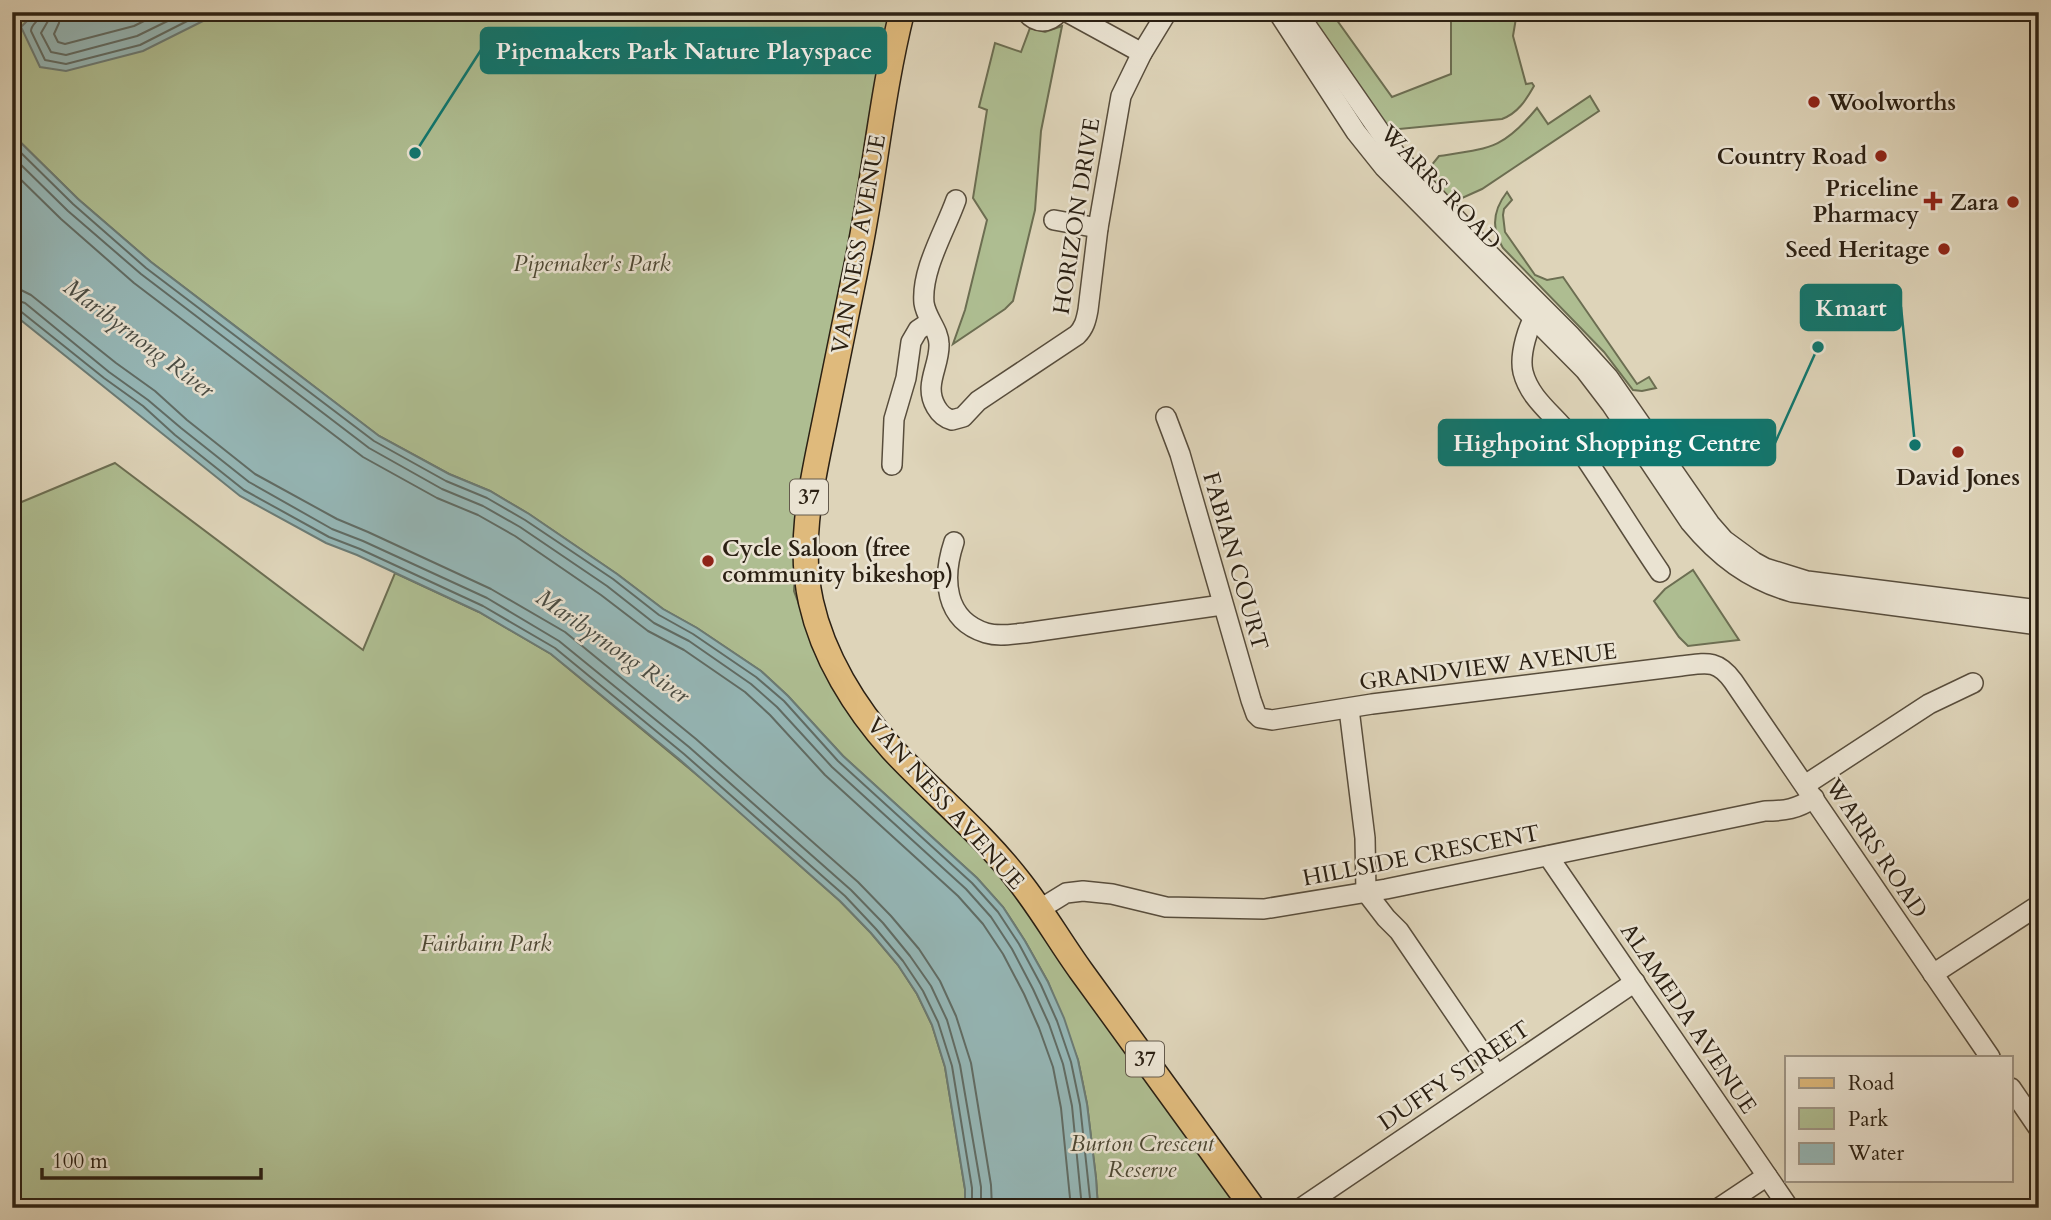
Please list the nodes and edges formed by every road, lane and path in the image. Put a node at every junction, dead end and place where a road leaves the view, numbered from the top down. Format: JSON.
{"nodes":[{"id":1,"x":902,"y":12,"type":"edge"},
{"id":2,"x":1026,"y":12,"type":"edge"},
{"id":3,"x":1059,"y":12,"type":"edge"},
{"id":4,"x":1067,"y":12,"type":"edge"},
{"id":5,"x":1169,"y":12,"type":"edge"},
{"id":6,"x":1278,"y":12,"type":"edge"},
{"id":7,"x":1297,"y":12,"type":"edge"},
{"id":8,"x":1142,"y":53,"type":"junction"},
{"id":9,"x":956,"y":200,"type":"dead end"},
{"id":10,"x":1054,"y":220,"type":"dead end"},
{"id":11,"x":1098,"y":228,"type":"junction"},
{"id":12,"x":1537,"y":312,"type":"junction"},
{"id":13,"x":928,"y":317,"type":"junction"},
{"id":14,"x":1166,"y":417,"type":"dead end"},
{"id":15,"x":892,"y":465,"type":"dead end"},
{"id":16,"x":954,"y":542,"type":"dead end"},
{"id":17,"x":1660,"y":572,"type":"dead end"},
{"id":18,"x":1222,"y":605,"type":"junction"},
{"id":19,"x":2039,"y":610,"type":"edge"},
{"id":20,"x":2039,"y":625,"type":"edge"},
{"id":21,"x":1722,"y":668,"type":"joint"},
{"id":22,"x":1973,"y":683,"type":"dead end"},
{"id":23,"x":1349,"y":709,"type":"junction"},
{"id":24,"x":1260,"y":718,"type":"joint"},
{"id":25,"x":1808,"y":790,"type":"junction"},
{"id":26,"x":1548,"y":856,"type":"junction"},
{"id":27,"x":1377,"y":890,"type":"junction"},
{"id":28,"x":1036,"y":904,"type":"junction"},
{"id":29,"x":2039,"y":905,"type":"edge"},
{"id":30,"x":1933,"y":974,"type":"junction"},
{"id":31,"x":1635,"y":982,"type":"junction"},
{"id":32,"x":1989,"y":1056,"type":"edge"},
{"id":33,"x":1497,"y":1074,"type":"junction"},
{"id":34,"x":2012,"y":1089,"type":"edge"},
{"id":35,"x":2039,"y":1129,"type":"edge"},
{"id":36,"x":1767,"y":1176,"type":"junction"},
{"id":37,"x":1253,"y":1208,"type":"edge"},
{"id":38,"x":1301,"y":1208,"type":"edge"},
{"id":39,"x":1719,"y":1208,"type":"edge"},
{"id":40,"x":1789,"y":1208,"type":"edge"}],
"edges":[{"from":1,"to":28,"type":"main road","name":"VAN NESS AVENUE","number":"37"},
{"from":2,"to":3,"type":"street"},
{"from":4,"to":8,"type":"street"},
{"from":5,"to":8,"type":"street","name":"HORIZON DRIVE"},
{"from":6,"to":12,"type":"street","name":"WARRS ROAD"},
{"from":7,"to":12,"type":"street","name":"WARRS ROAD"},
{"from":8,"to":11,"type":"street","name":"HORIZON DRIVE"},
{"from":9,"to":13,"type":"street","name":"HORIZON DRIVE"},
{"from":10,"to":11,"type":"street"},
{"from":11,"to":13,"type":"street","name":"HORIZON DRIVE"},
{"from":12,"to":17,"type":"street"},
{"from":12,"to":19,"type":"street"},
{"from":12,"to":20,"type":"street"},
{"from":13,"to":15,"type":"street"},
{"from":14,"to":18,"type":"street","name":"FABIAN COURT"},
{"from":16,"to":18,"type":"street"},
{"from":18,"to":24,"type":"street","name":"FABIAN COURT"},
{"from":21,"to":23,"type":"street","name":"GRANDVIEW AVENUE"},
{"from":21,"to":25,"type":"street","name":"WARRS ROAD"},
{"from":22,"to":25,"type":"street","name":"HILLSIDE CRESCENT"},
{"from":23,"to":24,"type":"street","name":"GRANDVIEW AVENUE"},
{"from":23,"to":27,"type":"street"},
{"from":25,"to":26,"type":"street","name":"HILLSIDE CRESCENT"},
{"from":25,"to":30,"type":"street","name":"WARRS ROAD"},
{"from":26,"to":27,"type":"street","name":"HILLSIDE CRESCENT"},
{"from":26,"to":31,"type":"street","name":"ALAMEDA AVENUE"},
{"from":27,"to":28,"type":"street","name":"HILLSIDE CRESCENT"},
{"from":27,"to":33,"type":"street"},
{"from":28,"to":37,"type":"main road","name":"VAN NESS AVENUE","number":"37"},
{"from":29,"to":30,"type":"street"},
{"from":30,"to":32,"type":"street","name":"WARRS ROAD"},
{"from":31,"to":33,"type":"street","name":"DUFFY STREET"},
{"from":31,"to":36,"type":"street","name":"ALAMEDA AVENUE"},
{"from":33,"to":38,"type":"street","name":"DUFFY STREET"},
{"from":34,"to":35,"type":"street"},
{"from":36,"to":39,"type":"street"},
{"from":36,"to":40,"type":"street","name":"ALAMEDA AVENUE"}]}
